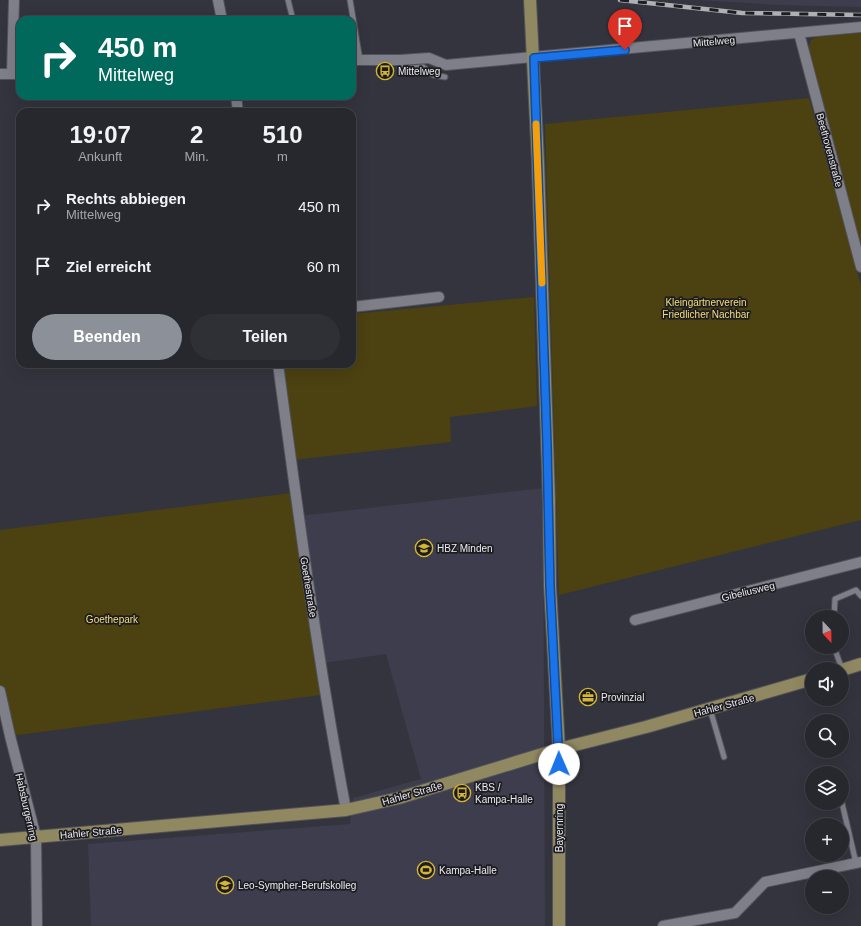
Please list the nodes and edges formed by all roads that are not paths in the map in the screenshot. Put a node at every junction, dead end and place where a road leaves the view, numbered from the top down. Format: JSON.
{"nodes":[{"id":1,"x":14,"y":0,"type":"edge"},
{"id":2,"x":218,"y":0,"type":"edge"},
{"id":3,"x":288,"y":0,"type":"edge"},
{"id":4,"x":350,"y":0,"type":"edge"},
{"id":5,"x":530,"y":0,"type":"edge"},
{"id":6,"x":221,"y":16,"type":"edge"},
{"id":7,"x":291,"y":16,"type":"edge"},
{"id":8,"x":352,"y":16,"type":"edge"},
{"id":9,"x":861,"y":27,"type":"edge"},
{"id":10,"x":799,"y":33,"type":"junction"},
{"id":11,"x":534,"y":58,"type":"junction"},
{"id":12,"x":356,"y":60,"type":"edge"},
{"id":13,"x":400,"y":60,"type":"junction"},
{"id":14,"x":0,"y":74,"type":"edge"},
{"id":15,"x":16,"y":74,"type":"edge"},
{"id":16,"x":445,"y":77,"type":"dead end"},
{"id":17,"x":861,"y":267,"type":"edge"},
{"id":18,"x":439,"y":297,"type":"dead end"},
{"id":19,"x":356,"y":307,"type":"edge"},
{"id":20,"x":279,"y":368,"type":"edge"},
{"id":21,"x":861,"y":562,"type":"edge"},
{"id":22,"x":861,"y":596,"type":"edge"},
{"id":23,"x":834,"y":610,"type":"edge"},
{"id":24,"x":635,"y":620,"type":"dead end"},
{"id":25,"x":861,"y":664,"type":"edge"},
{"id":26,"x":849,"y":668,"type":"edge"},
{"id":27,"x":805,"y":681,"type":"edge"},
{"id":28,"x":1,"y":695,"type":"edge"},
{"id":29,"x":710,"y":709,"type":"junction"},
{"id":30,"x":559,"y":749,"type":"junction"},
{"id":31,"x":724,"y":757,"type":"dead end"},
{"id":32,"x":346,"y":810,"type":"junction"},
{"id":33,"x":844,"y":810,"type":"edge"},
{"id":34,"x":36,"y":837,"type":"junction"},
{"id":35,"x":0,"y":840,"type":"edge"},
{"id":36,"x":858,"y":863,"type":"edge"},
{"id":37,"x":37,"y":926,"type":"edge"},
{"id":38,"x":559,"y":926,"type":"edge"},
{"id":39,"x":663,"y":926,"type":"edge"}],
"edges":[{"from":1,"to":15,"type":"street"},
{"from":2,"to":6,"type":"street"},
{"from":3,"to":7,"type":"lane"},
{"from":4,"to":8,"type":"lane"},
{"from":5,"to":11,"type":"street","name":"Bayernring"},
{"from":9,"to":10,"type":"street","name":"Mittelweg"},
{"from":10,"to":11,"type":"street","name":"Mittelweg"},
{"from":10,"to":17,"type":"street","name":"Beethovenstraße"},
{"from":11,"to":13,"type":"street","name":"Mittelweg"},
{"from":11,"to":30,"type":"street","name":"Bayernring"},
{"from":12,"to":13,"type":"street","name":"Mittelweg"},
{"from":13,"to":16,"type":"lane"},
{"from":14,"to":15,"type":"street"},
{"from":18,"to":19,"type":"street"},
{"from":20,"to":32,"type":"street","name":"Goethestraße"},
{"from":21,"to":24,"type":"street","name":"Gibeliusweg"},
{"from":22,"to":23,"type":"lane"},
{"from":25,"to":26,"type":"street"},
{"from":27,"to":29,"type":"street","name":"Hahler Straße"},
{"from":28,"to":34,"type":"street","name":"Habsburgerring"},
{"from":29,"to":30,"type":"street","name":"Hahler Straße"},
{"from":29,"to":31,"type":"lane"},
{"from":30,"to":32,"type":"street","name":"Hahler Straße"},
{"from":30,"to":38,"type":"street","name":"Bayernring"},
{"from":32,"to":34,"type":"street","name":"Hahler Straße"},
{"from":33,"to":36,"type":"lane"},
{"from":34,"to":35,"type":"street","name":"Hahler Straße"},
{"from":34,"to":37,"type":"street","name":"Habsburgerring"},
{"from":36,"to":39,"type":"street"}]}
